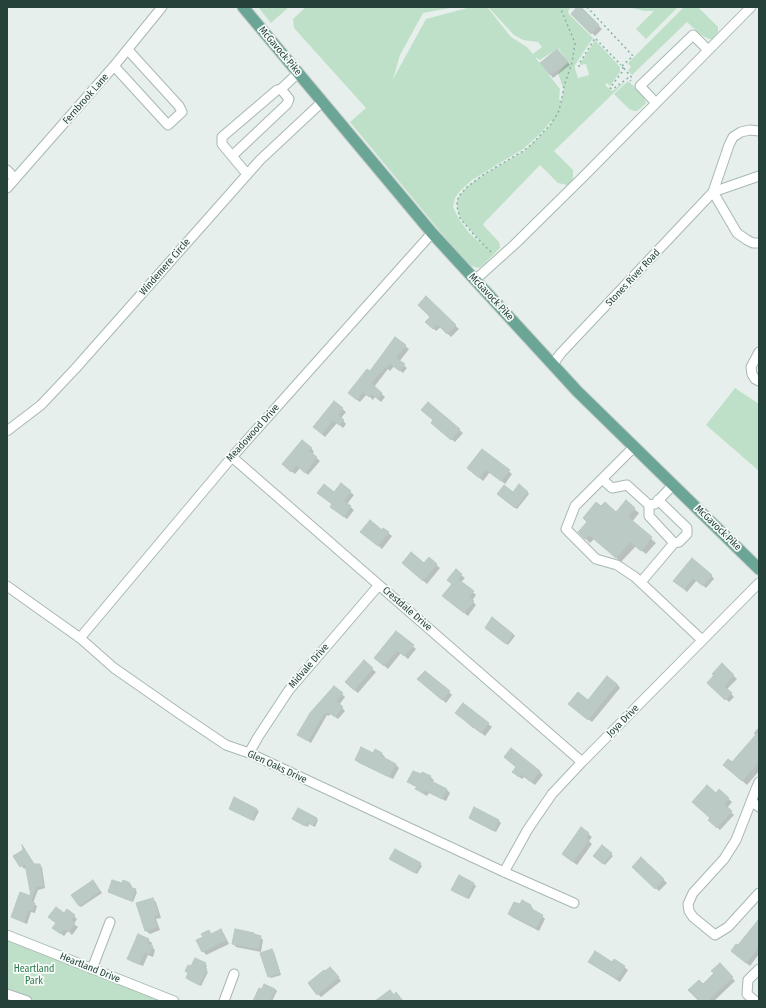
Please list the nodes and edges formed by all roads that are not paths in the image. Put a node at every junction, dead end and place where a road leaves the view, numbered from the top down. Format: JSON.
{"nodes":[{"id":1,"x":162,"y":7,"type":"edge"},
{"id":2,"x":243,"y":7,"type":"edge"},
{"id":3,"x":751,"y":7,"type":"edge"},
{"id":4,"x":128,"y":50,"type":"junction"},
{"id":5,"x":708,"y":50,"type":"junction"},
{"id":6,"x":114,"y":66,"type":"junction"},
{"id":7,"x":298,"y":73,"type":"junction"},
{"id":8,"x":281,"y":90,"type":"junction"},
{"id":9,"x":322,"y":102,"type":"junction"},
{"id":10,"x":656,"y":103,"type":"junction"},
{"id":11,"x":759,"y":131,"type":"edge"},
{"id":12,"x":232,"y":156,"type":"junction"},
{"id":13,"x":7,"y":170,"type":"edge"},
{"id":14,"x":247,"y":174,"type":"junction"},
{"id":15,"x":759,"y":176,"type":"edge"},
{"id":16,"x":15,"y":178,"type":"junction"},
{"id":17,"x":7,"y":188,"type":"edge"},
{"id":18,"x":713,"y":192,"type":"junction"},
{"id":19,"x":432,"y":233,"type":"junction"},
{"id":20,"x":759,"y":242,"type":"edge"},
{"id":21,"x":475,"y":280,"type":"junction"},
{"id":22,"x":759,"y":352,"type":"edge"},
{"id":23,"x":553,"y":364,"type":"junction"},
{"id":24,"x":759,"y":381,"type":"edge"},
{"id":25,"x":7,"y":431,"type":"edge"},
{"id":26,"x":634,"y":447,"type":"junction"},
{"id":27,"x":232,"y":457,"type":"junction"},
{"id":28,"x":602,"y":479,"type":"junction"},
{"id":29,"x":673,"y":485,"type":"junction"},
{"id":30,"x":658,"y":500,"type":"junction"},
{"id":31,"x":649,"y":505,"type":"junction"},
{"id":32,"x":674,"y":543,"type":"junction"},
{"id":33,"x":759,"y":569,"type":"edge"},
{"id":34,"x":641,"y":582,"type":"junction"},
{"id":35,"x":759,"y":583,"type":"edge"},
{"id":36,"x":379,"y":585,"type":"junction"},
{"id":37,"x":7,"y":586,"type":"edge"},
{"id":38,"x":80,"y":638,"type":"junction"},
{"id":39,"x":702,"y":640,"type":"junction"},
{"id":40,"x":249,"y":754,"type":"junction"},
{"id":41,"x":582,"y":762,"type":"junction"},
{"id":42,"x":759,"y":782,"type":"edge"},
{"id":43,"x":751,"y":801,"type":"junction"},
{"id":44,"x":759,"y":808,"type":"edge"},
{"id":45,"x":504,"y":872,"type":"junction"},
{"id":46,"x":759,"y":893,"type":"edge"},
{"id":47,"x":574,"y":903,"type":"dead end"},
{"id":48,"x":110,"y":922,"type":"dead end"},
{"id":49,"x":7,"y":935,"type":"edge"},
{"id":50,"x":92,"y":969,"type":"junction"},
{"id":51,"x":759,"y":969,"type":"edge"},
{"id":52,"x":234,"y":974,"type":"dead end"},
{"id":53,"x":7,"y":994,"type":"edge"},
{"id":54,"x":27,"y":1001,"type":"edge"},
{"id":55,"x":174,"y":1001,"type":"edge"},
{"id":56,"x":224,"y":1001,"type":"edge"},
{"id":57,"x":755,"y":1001,"type":"edge"}],
"edges":[{"from":1,"to":4,"type":"street","name":"Fernbrook Lane"},
{"from":2,"to":7,"type":"main road","name":"McGavock Pike"},
{"from":3,"to":5,"type":"street"},
{"from":4,"to":6,"type":"street","name":"Fernbrook Lane"},
{"from":4,"to":6,"type":"street"},
{"from":5,"to":10,"type":"street"},
{"from":5,"to":10,"type":"street"},
{"from":6,"to":16,"type":"street","name":"Fernbrook Lane"},
{"from":7,"to":8,"type":"street"},
{"from":7,"to":9,"type":"main road","name":"McGavock Pike"},
{"from":8,"to":12,"type":"street"},
{"from":8,"to":12,"type":"street"},
{"from":9,"to":14,"type":"street","name":"Windemere Circle"},
{"from":9,"to":19,"type":"main road","name":"McGavock Pike"},
{"from":10,"to":21,"type":"street"},
{"from":11,"to":18,"type":"street"},
{"from":12,"to":14,"type":"street"},
{"from":13,"to":16,"type":"street"},
{"from":14,"to":25,"type":"street","name":"Windemere Circle"},
{"from":15,"to":18,"type":"street"},
{"from":16,"to":17,"type":"street","name":"Fernbrook Lane"},
{"from":18,"to":20,"type":"street"},
{"from":18,"to":23,"type":"street","name":"Stones River Road"},
{"from":19,"to":21,"type":"main road","name":"McGavock Pike"},
{"from":19,"to":27,"type":"street","name":"Meadowood Drive"},
{"from":21,"to":23,"type":"main road","name":"McGavock Pike"},
{"from":22,"to":24,"type":"street"},
{"from":23,"to":26,"type":"main road","name":"McGavock Pike"},
{"from":26,"to":28,"type":"street"},
{"from":26,"to":29,"type":"main road","name":"McGavock Pike"},
{"from":27,"to":36,"type":"street","name":"Crestdale Drive"},
{"from":27,"to":38,"type":"street","name":"Meadowood Drive"},
{"from":28,"to":31,"type":"street"},
{"from":28,"to":34,"type":"street"},
{"from":29,"to":30,"type":"street"},
{"from":29,"to":33,"type":"main road","name":"McGavock Pike"},
{"from":30,"to":31,"type":"street"},
{"from":30,"to":32,"type":"street"},
{"from":31,"to":32,"type":"street"},
{"from":32,"to":34,"type":"street"},
{"from":34,"to":39,"type":"street"},
{"from":35,"to":39,"type":"street","name":"Joya Drive"},
{"from":36,"to":40,"type":"street","name":"Midvale Drive"},
{"from":36,"to":41,"type":"street","name":"Crestdale Drive"},
{"from":37,"to":38,"type":"street","name":"Glen Oaks Drive"},
{"from":38,"to":40,"type":"street","name":"Glen Oaks Drive"},
{"from":39,"to":41,"type":"street","name":"Joya Drive"},
{"from":40,"to":45,"type":"street","name":"Glen Oaks Drive"},
{"from":41,"to":45,"type":"street","name":"Joya Drive"},
{"from":42,"to":43,"type":"street"},
{"from":43,"to":44,"type":"street"},
{"from":43,"to":46,"type":"street"},
{"from":45,"to":47,"type":"street","name":"Glen Oaks Drive"},
{"from":48,"to":50,"type":"street"},
{"from":49,"to":50,"type":"street","name":"Heartland Drive"},
{"from":50,"to":55,"type":"street","name":"Heartland Drive"},
{"from":51,"to":57,"type":"street"},
{"from":52,"to":56,"type":"street"},
{"from":53,"to":54,"type":"street"}]}
